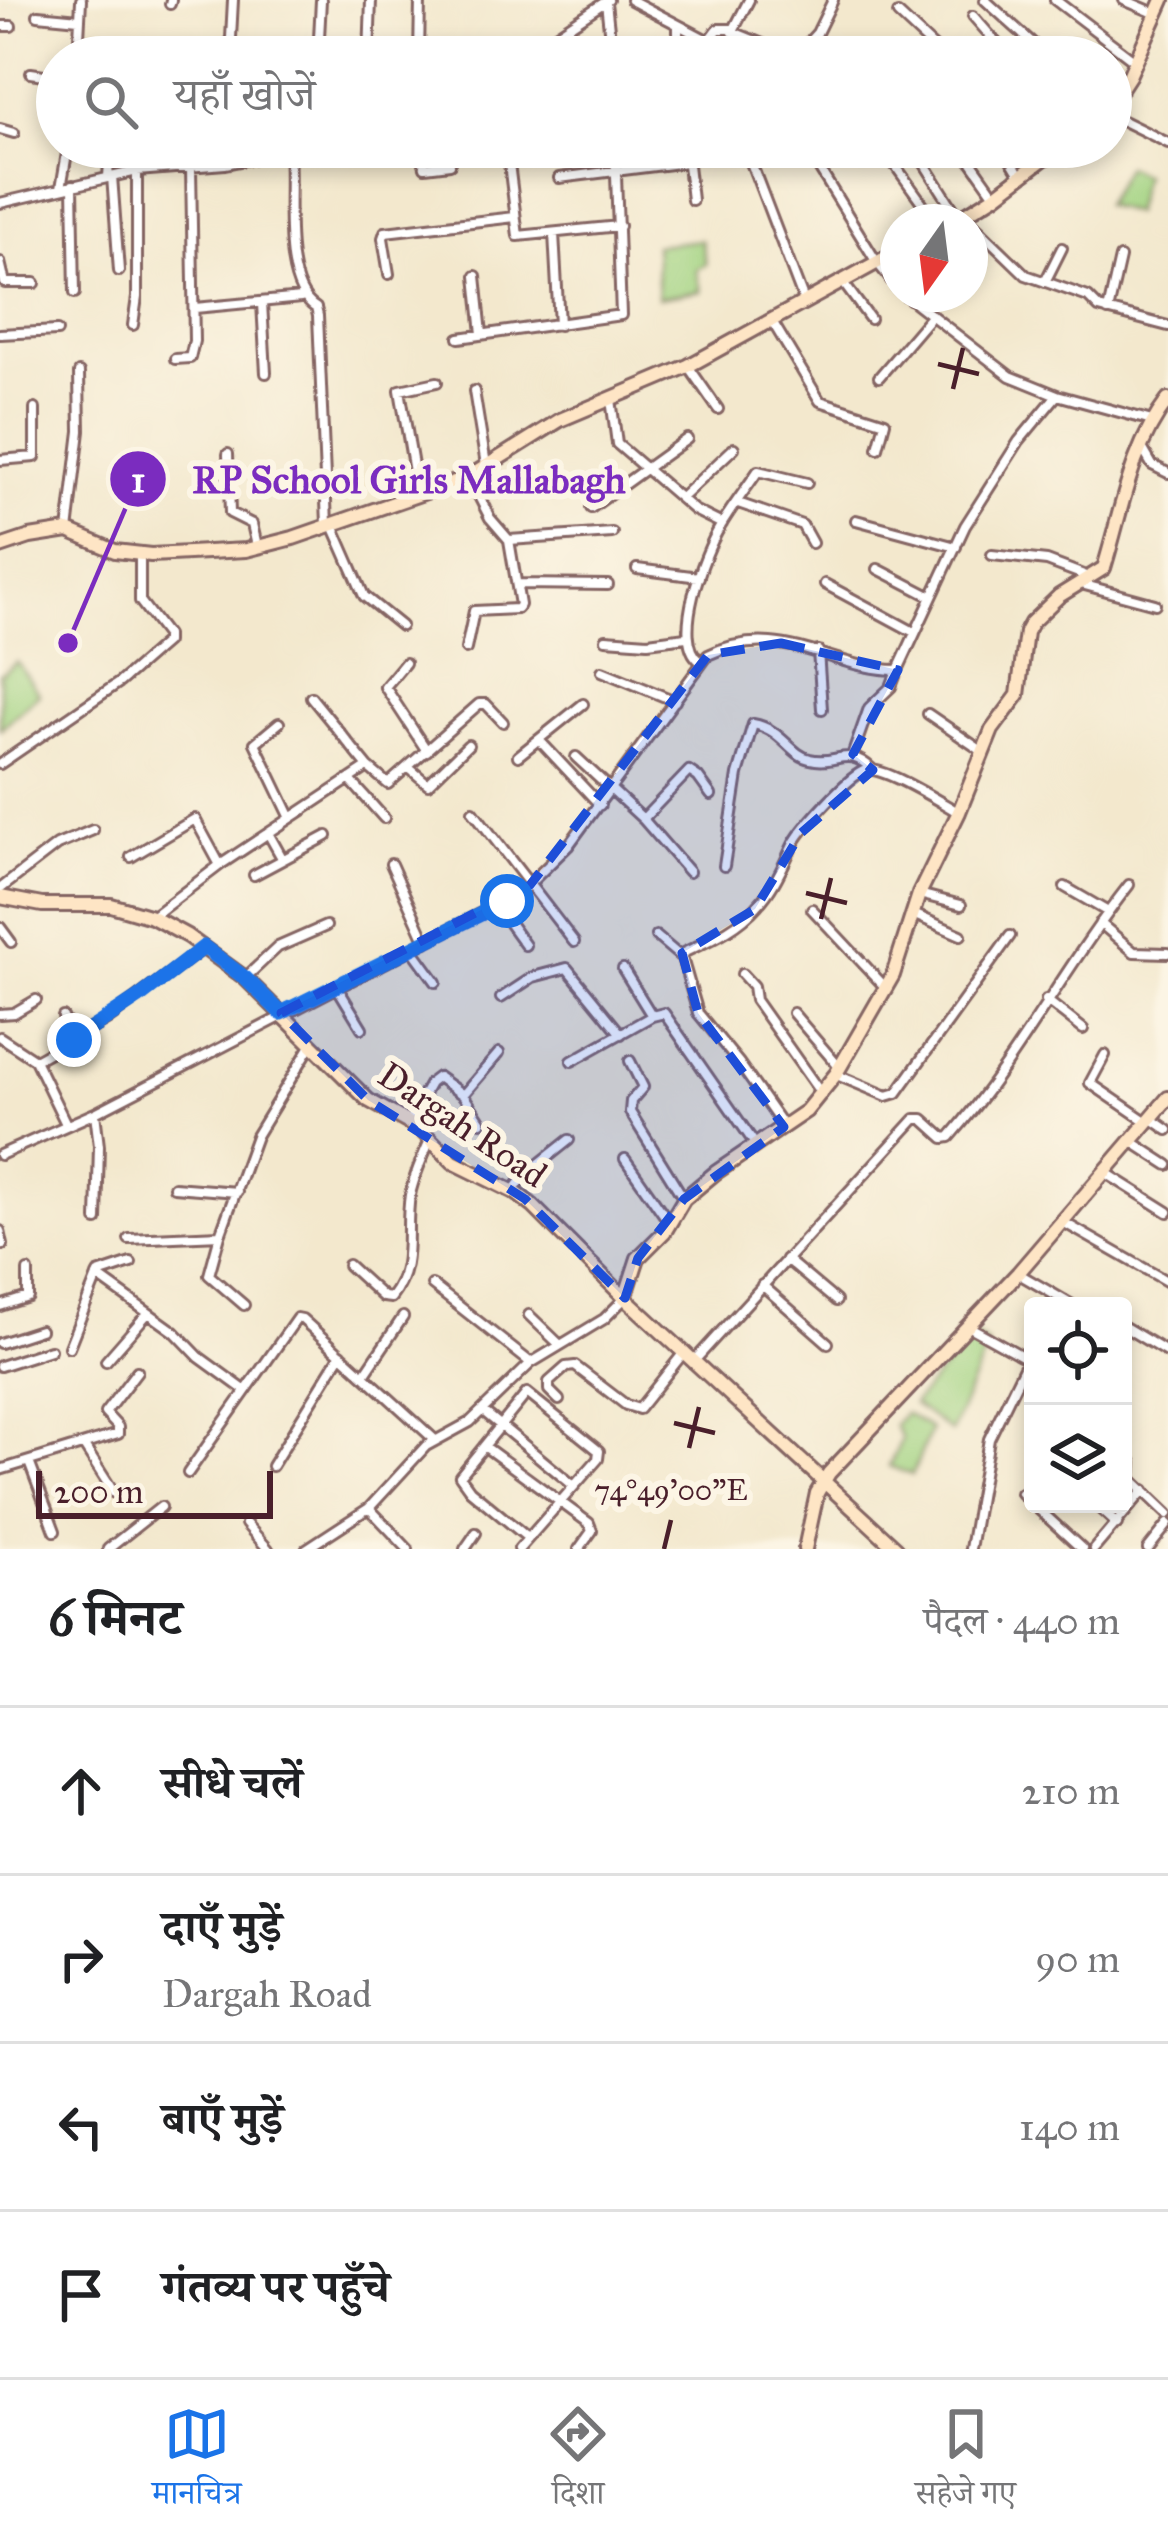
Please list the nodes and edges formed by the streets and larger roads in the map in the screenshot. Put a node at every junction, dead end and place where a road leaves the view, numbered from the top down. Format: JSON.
{"nodes":[{"id":1,"x":81,"y":0,"type":"edge"},
{"id":2,"x":233,"y":0,"type":"edge"},
{"id":3,"x":321,"y":0,"type":"edge"},
{"id":4,"x":371,"y":0,"type":"edge"},
{"id":5,"x":420,"y":0,"type":"edge"},
{"id":6,"x":632,"y":0,"type":"edge"},
{"id":7,"x":749,"y":0,"type":"edge"},
{"id":8,"x":833,"y":0,"type":"edge"},
{"id":9,"x":985,"y":0,"type":"edge"},
{"id":10,"x":1055,"y":0,"type":"edge"},
{"id":11,"x":1124,"y":0,"type":"edge"},
{"id":12,"x":607,"y":1,"type":"edge"},
{"id":13,"x":1160,"y":7,"type":"edge"},
{"id":14,"x":898,"y":14,"type":"dead end"},
{"id":15,"x":38,"y":15,"type":"dead end"},
{"id":16,"x":973,"y":16,"type":"dead end"},
{"id":17,"x":79,"y":20,"type":"junction"},
{"id":18,"x":678,"y":27,"type":"junction"},
{"id":19,"x":731,"y":31,"type":"junction"},
{"id":20,"x":79,"y":36,"type":"edge"},
{"id":21,"x":231,"y":36,"type":"edge"},
{"id":22,"x":319,"y":36,"type":"edge"},
{"id":23,"x":370,"y":36,"type":"edge"},
{"id":24,"x":419,"y":36,"type":"edge"},
{"id":25,"x":554,"y":36,"type":"edge"},
{"id":26,"x":610,"y":36,"type":"edge"},
{"id":27,"x":678,"y":36,"type":"edge"},
{"id":28,"x":698,"y":36,"type":"edge"},
{"id":29,"x":713,"y":36,"type":"edge"},
{"id":30,"x":743,"y":36,"type":"edge"},
{"id":31,"x":814,"y":36,"type":"edge"},
{"id":32,"x":922,"y":36,"type":"edge"},
{"id":33,"x":991,"y":36,"type":"edge"},
{"id":34,"x":1025,"y":36,"type":"edge"},
{"id":35,"x":1102,"y":36,"type":"edge"},
{"id":36,"x":1132,"y":59,"type":"edge"},
{"id":37,"x":1136,"y":62,"type":"junction"},
{"id":38,"x":1132,"y":69,"type":"edge"},
{"id":39,"x":31,"y":73,"type":"dead end"},
{"id":40,"x":36,"y":74,"type":"edge"},
{"id":41,"x":1132,"y":126,"type":"edge"},
{"id":42,"x":0,"y":129,"type":"edge"},
{"id":43,"x":14,"y":133,"type":"dead end"},
{"id":44,"x":1168,"y":143,"type":"edge"},
{"id":45,"x":64,"y":168,"type":"edge"},
{"id":46,"x":110,"y":168,"type":"edge"},
{"id":47,"x":190,"y":168,"type":"joint"},
{"id":48,"x":290,"y":168,"type":"edge"},
{"id":49,"x":509,"y":168,"type":"edge"},
{"id":50,"x":616,"y":168,"type":"edge"},
{"id":51,"x":648,"y":168,"type":"edge"},
{"id":52,"x":689,"y":168,"type":"edge"},
{"id":53,"x":753,"y":168,"type":"edge"},
{"id":54,"x":819,"y":168,"type":"edge"},
{"id":55,"x":895,"y":168,"type":"edge"},
{"id":56,"x":927,"y":168,"type":"edge"},
{"id":57,"x":976,"y":168,"type":"edge"},
{"id":58,"x":1016,"y":168,"type":"edge"},
{"id":59,"x":1030,"y":168,"type":"edge"},
{"id":60,"x":142,"y":170,"type":"junction"},
{"id":61,"x":616,"y":172,"type":"junction"},
{"id":62,"x":1021,"y":175,"type":"junction"},
{"id":63,"x":110,"y":176,"type":"junction"},
{"id":64,"x":559,"y":178,"type":"dead end"},
{"id":65,"x":73,"y":185,"type":"junction"},
{"id":66,"x":61,"y":188,"type":"junction"},
{"id":67,"x":995,"y":196,"type":"junction"},
{"id":68,"x":692,"y":200,"type":"dead end"},
{"id":69,"x":0,"y":202,"type":"edge"},
{"id":70,"x":923,"y":204,"type":"edge"},
{"id":71,"x":950,"y":204,"type":"edge"},
{"id":72,"x":982,"y":204,"type":"edge"},
{"id":73,"x":515,"y":217,"type":"junction"},
{"id":74,"x":619,"y":226,"type":"junction"},
{"id":75,"x":554,"y":233,"type":"junction"},
{"id":76,"x":988,"y":244,"type":"edge"},
{"id":77,"x":1062,"y":248,"type":"dead end"},
{"id":78,"x":1120,"y":258,"type":"dead end"},
{"id":79,"x":880,"y":259,"type":"edge"},
{"id":80,"x":876,"y":261,"type":"junction"},
{"id":81,"x":0,"y":262,"type":"edge"},
{"id":82,"x":880,"y":266,"type":"edge"},
{"id":83,"x":119,"y":271,"type":"dead end"},
{"id":84,"x":388,"y":274,"type":"dead end"},
{"id":85,"x":476,"y":276,"type":"dead end"},
{"id":86,"x":841,"y":280,"type":"junction"},
{"id":87,"x":1045,"y":282,"type":"junction"},
{"id":88,"x":34,"y":283,"type":"dead end"},
{"id":89,"x":75,"y":293,"type":"dead end"},
{"id":90,"x":302,"y":298,"type":"junction"},
{"id":91,"x":804,"y":301,"type":"junction"},
{"id":92,"x":262,"y":303,"type":"junction"},
{"id":93,"x":195,"y":308,"type":"junction"},
{"id":94,"x":1108,"y":311,"type":"junction"},
{"id":95,"x":928,"y":312,"type":"edge"},
{"id":96,"x":932,"y":315,"type":"junction"},
{"id":97,"x":870,"y":319,"type":"dead end"},
{"id":98,"x":771,"y":320,"type":"junction"},
{"id":99,"x":133,"y":325,"type":"dead end"},
{"id":100,"x":559,"y":325,"type":"junction"},
{"id":101,"x":1168,"y":326,"type":"edge"},
{"id":102,"x":57,"y":331,"type":"dead end"},
{"id":103,"x":0,"y":334,"type":"edge"},
{"id":104,"x":482,"y":334,"type":"junction"},
{"id":105,"x":459,"y":338,"type":"dead end"},
{"id":106,"x":175,"y":359,"type":"dead end"},
{"id":107,"x":688,"y":366,"type":"junction"},
{"id":108,"x":80,"y":373,"type":"dead end"},
{"id":109,"x":266,"y":373,"type":"dead end"},
{"id":110,"x":879,"y":377,"type":"dead end"},
{"id":111,"x":437,"y":382,"type":"dead end"},
{"id":112,"x":474,"y":391,"type":"dead end"},
{"id":113,"x":1058,"y":395,"type":"junction"},
{"id":114,"x":611,"y":399,"type":"junction"},
{"id":115,"x":1168,"y":400,"type":"edge"},
{"id":116,"x":35,"y":409,"type":"dead end"},
{"id":117,"x":718,"y":409,"type":"dead end"},
{"id":118,"x":1151,"y":421,"type":"junction"},
{"id":119,"x":687,"y":439,"type":"dead end"},
{"id":120,"x":1141,"y":445,"type":"junction"},
{"id":121,"x":734,"y":448,"type":"dead end"},
{"id":122,"x":878,"y":448,"type":"dead end"},
{"id":123,"x":228,"y":454,"type":"dead end"},
{"id":124,"x":0,"y":460,"type":"edge"},
{"id":125,"x":486,"y":466,"type":"junction"},
{"id":126,"x":644,"y":469,"type":"junction"},
{"id":127,"x":1168,"y":473,"type":"edge"},
{"id":128,"x":469,"y":477,"type":"junction"},
{"id":129,"x":807,"y":483,"type":"dead end"},
{"id":130,"x":418,"y":495,"type":"junction"},
{"id":131,"x":680,"y":498,"type":"junction"},
{"id":132,"x":738,"y":503,"type":"junction"},
{"id":133,"x":591,"y":508,"type":"dead end"},
{"id":134,"x":856,"y":520,"type":"dead end"},
{"id":135,"x":330,"y":523,"type":"junction"},
{"id":136,"x":722,"y":524,"type":"junction"},
{"id":137,"x":68,"y":531,"type":"junction"},
{"id":138,"x":612,"y":532,"type":"dead end"},
{"id":139,"x":509,"y":539,"type":"junction"},
{"id":140,"x":812,"y":543,"type":"dead end"},
{"id":141,"x":257,"y":547,"type":"junction"},
{"id":142,"x":956,"y":547,"type":"junction"},
{"id":143,"x":0,"y":548,"type":"edge"},
{"id":144,"x":140,"y":554,"type":"junction"},
{"id":145,"x":992,"y":555,"type":"dead end"},
{"id":146,"x":637,"y":568,"type":"dead end"},
{"id":147,"x":878,"y":569,"type":"dead end"},
{"id":148,"x":699,"y":577,"type":"junction"},
{"id":149,"x":1084,"y":580,"type":"junction"},
{"id":150,"x":518,"y":584,"type":"junction"},
{"id":151,"x":825,"y":584,"type":"dead end"},
{"id":152,"x":608,"y":585,"type":"dead end"},
{"id":153,"x":930,"y":596,"type":"junction"},
{"id":154,"x":1155,"y":604,"type":"dead end"},
{"id":155,"x":401,"y":626,"type":"dead end"},
{"id":156,"x":914,"y":632,"type":"junction"},
{"id":157,"x":686,"y":637,"type":"junction"},
{"id":158,"x":606,"y":639,"type":"dead end"},
{"id":159,"x":466,"y":649,"type":"dead end"},
{"id":160,"x":818,"y":651,"type":"junction"},
{"id":161,"x":700,"y":661,"type":"junction"},
{"id":162,"x":405,"y":663,"type":"dead end"},
{"id":163,"x":898,"y":670,"type":"junction"},
{"id":164,"x":602,"y":671,"type":"dead end"},
{"id":165,"x":311,"y":697,"type":"dead end"},
{"id":166,"x":675,"y":701,"type":"junction"},
{"id":167,"x":583,"y":704,"type":"dead end"},
{"id":168,"x":822,"y":709,"type":"dead end"},
{"id":169,"x":928,"y":715,"type":"dead end"},
{"id":170,"x":503,"y":722,"type":"dead end"},
{"id":171,"x":279,"y":723,"type":"dead end"},
{"id":172,"x":540,"y":741,"type":"junction"},
{"id":173,"x":468,"y":745,"type":"dead end"},
{"id":174,"x":427,"y":751,"type":"junction"},
{"id":175,"x":984,"y":752,"type":"junction"},
{"id":176,"x":518,"y":756,"type":"dead end"},
{"id":177,"x":852,"y":756,"type":"junction"},
{"id":178,"x":576,"y":757,"type":"dead end"},
{"id":179,"x":0,"y":764,"type":"edge"},
{"id":180,"x":368,"y":766,"type":"junction"},
{"id":181,"x":409,"y":768,"type":"junction"},
{"id":182,"x":873,"y":770,"type":"junction"},
{"id":183,"x":351,"y":781,"type":"junction"},
{"id":184,"x":612,"y":788,"type":"junction"},
{"id":185,"x":711,"y":795,"type":"dead end"},
{"id":186,"x":600,"y":805,"type":"junction"},
{"id":187,"x":473,"y":811,"type":"dead end"},
{"id":188,"x":959,"y":812,"type":"junction"},
{"id":189,"x":290,"y":816,"type":"junction"},
{"id":190,"x":383,"y":818,"type":"dead end"},
{"id":191,"x":643,"y":819,"type":"junction"},
{"id":192,"x":93,"y":830,"type":"dead end"},
{"id":193,"x":268,"y":833,"type":"junction"},
{"id":194,"x":327,"y":836,"type":"dead end"},
{"id":195,"x":131,"y":857,"type":"dead end"},
{"id":196,"x":282,"y":858,"type":"junction"},
{"id":197,"x":391,"y":864,"type":"dead end"},
{"id":198,"x":220,"y":865,"type":"junction"},
{"id":199,"x":724,"y":866,"type":"dead end"},
{"id":200,"x":689,"y":872,"type":"dead end"},
{"id":201,"x":254,"y":875,"type":"dead end"},
{"id":202,"x":530,"y":885,"type":"junction"},
{"id":203,"x":1129,"y":885,"type":"dead end"},
{"id":204,"x":1066,"y":887,"type":"dead end"},
{"id":205,"x":0,"y":893,"type":"edge"},
{"id":206,"x":919,"y":894,"type":"junction"},
{"id":207,"x":961,"y":905,"type":"dead end"},
{"id":208,"x":497,"y":906,"type":"junction"},
{"id":209,"x":812,"y":909,"type":"dead end"},
{"id":210,"x":1108,"y":912,"type":"junction"},
{"id":211,"x":911,"y":913,"type":"junction"},
{"id":212,"x":152,"y":917,"type":"junction"},
{"id":213,"x":1100,"y":923,"type":"junction"},
{"id":214,"x":326,"y":926,"type":"dead end"},
{"id":215,"x":0,"y":927,"type":"edge"},
{"id":216,"x":656,"y":935,"type":"dead end"},
{"id":217,"x":962,"y":935,"type":"dead end"},
{"id":218,"x":1010,"y":936,"type":"dead end"},
{"id":219,"x":10,"y":942,"type":"dead end"},
{"id":220,"x":426,"y":942,"type":"junction"},
{"id":221,"x":574,"y":942,"type":"dead end"},
{"id":222,"x":525,"y":945,"type":"dead end"},
{"id":223,"x":204,"y":947,"type":"junction"},
{"id":224,"x":412,"y":949,"type":"junction"},
{"id":225,"x":1168,"y":953,"type":"edge"},
{"id":226,"x":679,"y":955,"type":"junction"},
{"id":227,"x":622,"y":969,"type":"dead end"},
{"id":228,"x":742,"y":974,"type":"dead end"},
{"id":229,"x":245,"y":978,"type":"junction"},
{"id":230,"x":436,"y":982,"type":"dead end"},
{"id":231,"x":337,"y":986,"type":"junction"},
{"id":232,"x":886,"y":988,"type":"junction"},
{"id":233,"x":501,"y":998,"type":"dead end"},
{"id":234,"x":36,"y":1000,"type":"dead end"},
{"id":235,"x":1046,"y":1000,"type":"junction"},
{"id":236,"x":281,"y":1013,"type":"junction"},
{"id":237,"x":793,"y":1013,"type":"dead end"},
{"id":238,"x":0,"y":1014,"type":"edge"},
{"id":239,"x":652,"y":1016,"type":"junction"},
{"id":240,"x":63,"y":1017,"type":"dead end"},
{"id":241,"x":362,"y":1028,"type":"dead end"},
{"id":242,"x":1083,"y":1029,"type":"dead end"},
{"id":243,"x":621,"y":1034,"type":"junction"},
{"id":244,"x":0,"y":1037,"type":"edge"},
{"id":245,"x":74,"y":1040,"type":"junction"},
{"id":246,"x":313,"y":1043,"type":"junction"},
{"id":247,"x":499,"y":1053,"type":"dead end"},
{"id":248,"x":1105,"y":1055,"type":"dead end"},
{"id":249,"x":35,"y":1060,"type":"junction"},
{"id":250,"x":630,"y":1060,"type":"dead end"},
{"id":251,"x":572,"y":1061,"type":"dead end"},
{"id":252,"x":837,"y":1071,"type":"junction"},
{"id":253,"x":821,"y":1094,"type":"junction"},
{"id":254,"x":463,"y":1095,"type":"junction"},
{"id":255,"x":1168,"y":1098,"type":"edge"},
{"id":256,"x":95,"y":1113,"type":"junction"},
{"id":257,"x":1149,"y":1120,"type":"junction"},
{"id":258,"x":408,"y":1122,"type":"junction"},
{"id":259,"x":481,"y":1122,"type":"dead end"},
{"id":260,"x":66,"y":1124,"type":"junction"},
{"id":261,"x":784,"y":1127,"type":"junction"},
{"id":262,"x":1168,"y":1130,"type":"edge"},
{"id":263,"x":430,"y":1138,"type":"junction"},
{"id":264,"x":568,"y":1140,"type":"dead end"},
{"id":265,"x":1131,"y":1141,"type":"junction"},
{"id":266,"x":755,"y":1144,"type":"junction"},
{"id":267,"x":0,"y":1155,"type":"edge"},
{"id":268,"x":625,"y":1159,"type":"dead end"},
{"id":269,"x":1168,"y":1165,"type":"edge"},
{"id":270,"x":1104,"y":1172,"type":"junction"},
{"id":271,"x":174,"y":1187,"type":"dead end"},
{"id":272,"x":513,"y":1191,"type":"junction"},
{"id":273,"x":237,"y":1192,"type":"junction"},
{"id":274,"x":684,"y":1199,"type":"junction"},
{"id":275,"x":1168,"y":1212,"type":"edge"},
{"id":276,"x":97,"y":1220,"type":"dead end"},
{"id":277,"x":1061,"y":1222,"type":"junction"},
{"id":278,"x":670,"y":1223,"type":"junction"},
{"id":279,"x":0,"y":1231,"type":"edge"},
{"id":280,"x":220,"y":1234,"type":"junction"},
{"id":281,"x":129,"y":1239,"type":"dead end"},
{"id":282,"x":3,"y":1245,"type":"dead end"},
{"id":283,"x":786,"y":1259,"type":"junction"},
{"id":284,"x":131,"y":1263,"type":"dead end"},
{"id":285,"x":348,"y":1265,"type":"dead end"},
{"id":286,"x":28,"y":1271,"type":"dead end"},
{"id":287,"x":1018,"y":1273,"type":"junction"},
{"id":288,"x":97,"y":1276,"type":"junction"},
{"id":289,"x":1168,"y":1282,"type":"edge"},
{"id":290,"x":432,"y":1285,"type":"dead end"},
{"id":291,"x":762,"y":1285,"type":"junction"},
{"id":292,"x":1059,"y":1297,"type":"edge"},
{"id":293,"x":625,"y":1298,"type":"junction"},
{"id":294,"x":836,"y":1301,"type":"dead end"},
{"id":295,"x":0,"y":1306,"type":"edge"},
{"id":296,"x":244,"y":1306,"type":"dead end"},
{"id":297,"x":148,"y":1312,"type":"junction"},
{"id":298,"x":529,"y":1316,"type":"dead end"},
{"id":299,"x":403,"y":1317,"type":"dead end"},
{"id":300,"x":968,"y":1327,"type":"junction"},
{"id":301,"x":40,"y":1330,"type":"dead end"},
{"id":302,"x":1132,"y":1331,"type":"edge"},
{"id":303,"x":0,"y":1343,"type":"edge"},
{"id":304,"x":558,"y":1343,"type":"junction"},
{"id":305,"x":828,"y":1343,"type":"dead end"},
{"id":306,"x":69,"y":1347,"type":"dead end"},
{"id":307,"x":50,"y":1350,"type":"dead end"},
{"id":308,"x":1168,"y":1353,"type":"edge"},
{"id":309,"x":341,"y":1354,"type":"junction"},
{"id":310,"x":690,"y":1355,"type":"junction"},
{"id":311,"x":1024,"y":1358,"type":"edge"},
{"id":312,"x":106,"y":1361,"type":"dead end"},
{"id":313,"x":531,"y":1363,"type":"junction"},
{"id":314,"x":0,"y":1366,"type":"edge"},
{"id":315,"x":137,"y":1371,"type":"dead end"},
{"id":316,"x":1024,"y":1372,"type":"edge"},
{"id":317,"x":364,"y":1375,"type":"junction"},
{"id":318,"x":243,"y":1389,"type":"junction"},
{"id":319,"x":559,"y":1400,"type":"dead end"},
{"id":320,"x":483,"y":1411,"type":"junction"},
{"id":321,"x":499,"y":1425,"type":"junction"},
{"id":322,"x":435,"y":1440,"type":"junction"},
{"id":323,"x":84,"y":1446,"type":"junction"},
{"id":324,"x":484,"y":1446,"type":"junction"},
{"id":325,"x":29,"y":1462,"type":"junction"},
{"id":326,"x":272,"y":1466,"type":"dead end"},
{"id":327,"x":0,"y":1470,"type":"edge"},
{"id":328,"x":188,"y":1473,"type":"dead end"},
{"id":329,"x":1132,"y":1479,"type":"edge"},
{"id":330,"x":822,"y":1483,"type":"junction"},
{"id":331,"x":574,"y":1486,"type":"junction"},
{"id":332,"x":1144,"y":1490,"type":"junction"},
{"id":333,"x":114,"y":1493,"type":"dead end"},
{"id":334,"x":1021,"y":1493,"type":"dead end"},
{"id":335,"x":560,"y":1504,"type":"junction"},
{"id":336,"x":161,"y":1507,"type":"dead end"},
{"id":337,"x":369,"y":1508,"type":"junction"},
{"id":338,"x":1105,"y":1513,"type":"edge"},
{"id":339,"x":1168,"y":1514,"type":"edge"},
{"id":340,"x":246,"y":1524,"type":"dead end"},
{"id":341,"x":1117,"y":1524,"type":"junction"},
{"id":342,"x":1168,"y":1524,"type":"edge"},
{"id":343,"x":55,"y":1531,"type":"dead end"},
{"id":344,"x":476,"y":1533,"type":"dead end"},
{"id":345,"x":528,"y":1538,"type":"junction"},
{"id":346,"x":108,"y":1549,"type":"edge"},
{"id":347,"x":268,"y":1549,"type":"edge"},
{"id":348,"x":306,"y":1549,"type":"edge"},
{"id":349,"x":408,"y":1549,"type":"edge"},
{"id":350,"x":465,"y":1549,"type":"edge"},
{"id":351,"x":519,"y":1549,"type":"edge"},
{"id":352,"x":579,"y":1549,"type":"edge"},
{"id":353,"x":806,"y":1549,"type":"edge"},
{"id":354,"x":897,"y":1549,"type":"edge"},
{"id":355,"x":970,"y":1549,"type":"edge"},
{"id":356,"x":1082,"y":1549,"type":"edge"},
{"id":357,"x":1094,"y":1549,"type":"edge"},
{"id":358,"x":1148,"y":1549,"type":"edge"}],
"edges":[{"from":1,"to":17,"type":"street"},
{"from":2,"to":21,"type":"street"},
{"from":3,"to":22,"type":"street"},
{"from":4,"to":23,"type":"street"},
{"from":5,"to":24,"type":"street"},
{"from":6,"to":18,"type":"street"},
{"from":7,"to":19,"type":"street"},
{"from":8,"to":31,"type":"street"},
{"from":9,"to":34,"type":"street"},
{"from":10,"to":35,"type":"street"},
{"from":11,"to":13,"type":"street"},
{"from":12,"to":25,"type":"street"},
{"from":12,"to":26,"type":"street"},
{"from":13,"to":37,"type":"street"},
{"from":14,"to":32,"type":"street"},
{"from":15,"to":17,"type":"street"},
{"from":16,"to":33,"type":"street"},
{"from":17,"to":20,"type":"street"},
{"from":18,"to":27,"type":"street"},
{"from":18,"to":28,"type":"street"},
{"from":19,"to":29,"type":"street"},
{"from":19,"to":30,"type":"street"},
{"from":36,"to":37,"type":"street"},
{"from":37,"to":38,"type":"street"},
{"from":39,"to":40,"type":"street"},
{"from":41,"to":44,"type":"street"},
{"from":42,"to":43,"type":"street"},
{"from":45,"to":66,"type":"street"},
{"from":46,"to":63,"type":"street"},
{"from":47,"to":60,"type":"street"},
{"from":47,"to":93,"type":"street"},
{"from":48,"to":90,"type":"street"},
{"from":49,"to":73,"type":"street"},
{"from":50,"to":61,"type":"street"},
{"from":51,"to":61,"type":"street"},
{"from":52,"to":68,"type":"street"},
{"from":53,"to":91,"type":"street"},
{"from":54,"to":80,"type":"street"},
{"from":55,"to":70,"type":"street"},
{"from":56,"to":71,"type":"street"},
{"from":57,"to":67,"type":"street"},
{"from":58,"to":62,"type":"street"},
{"from":59,"to":62,"type":"street"},
{"from":60,"to":63,"type":"street"},
{"from":60,"to":99,"type":"street"},
{"from":61,"to":64,"type":"street"},
{"from":61,"to":74,"type":"street"},
{"from":62,"to":67,"type":"street"},
{"from":63,"to":65,"type":"street"},
{"from":63,"to":83,"type":"street"},
{"from":65,"to":66,"type":"street"},
{"from":65,"to":89,"type":"street"},
{"from":66,"to":69,"type":"street"},
{"from":67,"to":72,"type":"street"},
{"from":73,"to":75,"type":"street"},
{"from":73,"to":84,"type":"street"},
{"from":74,"to":75,"type":"street"},
{"from":74,"to":100,"type":"street"},
{"from":75,"to":100,"type":"street"},
{"from":76,"to":87,"type":"street"},
{"from":77,"to":87,"type":"street"},
{"from":78,"to":94,"type":"street"},
{"from":79,"to":80,"type":"street"},
{"from":80,"to":82,"type":"street"},
{"from":80,"to":86,"type":"street"},
{"from":81,"to":88,"type":"street"},
{"from":85,"to":104,"type":"street"},
{"from":86,"to":91,"type":"street"},
{"from":86,"to":97,"type":"street"},
{"from":87,"to":94,"type":"street"},
{"from":90,"to":92,"type":"street"},
{"from":90,"to":135,"type":"street"},
{"from":91,"to":98,"type":"street"},
{"from":92,"to":93,"type":"street"},
{"from":92,"to":109,"type":"street"},
{"from":93,"to":106,"type":"street"},
{"from":94,"to":101,"type":"street"},
{"from":95,"to":96,"type":"street"},
{"from":96,"to":110,"type":"street"},
{"from":96,"to":113,"type":"street"},
{"from":98,"to":107,"type":"street"},
{"from":98,"to":122,"type":"street"},
{"from":100,"to":104,"type":"street"},
{"from":102,"to":103,"type":"street"},
{"from":104,"to":105,"type":"street"},
{"from":107,"to":114,"type":"street"},
{"from":107,"to":117,"type":"street"},
{"from":108,"to":137,"type":"street"},
{"from":111,"to":130,"type":"street"},
{"from":112,"to":125,"type":"street"},
{"from":113,"to":118,"type":"street"},
{"from":113,"to":142,"type":"street"},
{"from":114,"to":125,"type":"street"},
{"from":114,"to":126,"type":"street"},
{"from":115,"to":118,"type":"street"},
{"from":116,"to":124,"type":"street"},
{"from":118,"to":120,"type":"street"},
{"from":119,"to":126,"type":"street"},
{"from":120,"to":127,"type":"street"},
{"from":120,"to":149,"type":"street"},
{"from":121,"to":131,"type":"street"},
{"from":123,"to":141,"type":"street"},
{"from":125,"to":128,"type":"street"},
{"from":126,"to":131,"type":"street"},
{"from":126,"to":133,"type":"street"},
{"from":128,"to":130,"type":"street"},
{"from":128,"to":139,"type":"street"},
{"from":129,"to":132,"type":"street"},
{"from":130,"to":135,"type":"street"},
{"from":131,"to":136,"type":"street"},
{"from":132,"to":136,"type":"street"},
{"from":132,"to":140,"type":"street"},
{"from":134,"to":142,"type":"street"},
{"from":135,"to":141,"type":"street"},
{"from":135,"to":155,"type":"street"},
{"from":136,"to":148,"type":"street"},
{"from":137,"to":143,"type":"street"},
{"from":137,"to":144,"type":"street"},
{"from":138,"to":139,"type":"street"},
{"from":139,"to":150,"type":"street"},
{"from":141,"to":144,"type":"street"},
{"from":142,"to":153,"type":"street"},
{"from":144,"to":179,"type":"street"},
{"from":145,"to":149,"type":"street"},
{"from":146,"to":148,"type":"street"},
{"from":147,"to":153,"type":"street"},
{"from":148,"to":157,"type":"street"},
{"from":149,"to":154,"type":"street"},
{"from":149,"to":175,"type":"street"},
{"from":150,"to":152,"type":"street"},
{"from":150,"to":159,"type":"street"},
{"from":151,"to":156,"type":"street"},
{"from":153,"to":156,"type":"street"},
{"from":156,"to":163,"type":"street"},
{"from":157,"to":158,"type":"street"},
{"from":157,"to":161,"type":"street"},
{"from":160,"to":161,"type":"street"},
{"from":160,"to":163,"type":"street"},
{"from":160,"to":168,"type":"street"},
{"from":161,"to":166,"type":"street"},
{"from":162,"to":174,"type":"street"},
{"from":163,"to":177,"type":"street"},
{"from":164,"to":166,"type":"street"},
{"from":165,"to":180,"type":"street"},
{"from":166,"to":184,"type":"street"},
{"from":167,"to":172,"type":"street"},
{"from":169,"to":175,"type":"street"},
{"from":170,"to":174,"type":"street"},
{"from":171,"to":189,"type":"street"},
{"from":172,"to":176,"type":"street"},
{"from":172,"to":186,"type":"street"},
{"from":173,"to":181,"type":"street"},
{"from":174,"to":181,"type":"street"},
{"from":175,"to":188,"type":"street"},
{"from":177,"to":182,"type":"street"},
{"from":177,"to":199,"type":"street"},
{"from":178,"to":184,"type":"street"},
{"from":180,"to":181,"type":"street"},
{"from":180,"to":183,"type":"street"},
{"from":182,"to":188,"type":"street"},
{"from":182,"to":226,"type":"street"},
{"from":183,"to":189,"type":"street"},
{"from":183,"to":190,"type":"street"},
{"from":184,"to":186,"type":"street"},
{"from":184,"to":191,"type":"street"},
{"from":185,"to":191,"type":"street"},
{"from":186,"to":202,"type":"street"},
{"from":187,"to":202,"type":"street"},
{"from":188,"to":206,"type":"street"},
{"from":189,"to":193,"type":"street"},
{"from":191,"to":200,"type":"street"},
{"from":192,"to":205,"type":"street"},
{"from":193,"to":196,"type":"street"},
{"from":193,"to":198,"type":"street"},
{"from":194,"to":196,"type":"street"},
{"from":195,"to":198,"type":"street"},
{"from":196,"to":201,"type":"street"},
{"from":197,"to":220,"type":"street"},
{"from":198,"to":212,"type":"street"},
{"from":202,"to":208,"type":"street"},
{"from":202,"to":221,"type":"street"},
{"from":203,"to":210,"type":"street"},
{"from":204,"to":210,"type":"street"},
{"from":205,"to":212,"type":"street","name":"Dargah Road"},
{"from":206,"to":207,"type":"street"},
{"from":206,"to":211,"type":"street"},
{"from":208,"to":220,"type":"street"},
{"from":208,"to":222,"type":"street"},
{"from":209,"to":232,"type":"street"},
{"from":210,"to":213,"type":"street"},
{"from":211,"to":217,"type":"street"},
{"from":211,"to":232,"type":"street"},
{"from":212,"to":223,"type":"street","name":"Dargah Road"},
{"from":213,"to":225,"type":"street"},
{"from":213,"to":235,"type":"street"},
{"from":214,"to":229,"type":"street"},
{"from":215,"to":219,"type":"street"},
{"from":216,"to":226,"type":"street"},
{"from":218,"to":252,"type":"street"},
{"from":220,"to":224,"type":"street"},
{"from":223,"to":229,"type":"street","name":"Dargah Road"},
{"from":223,"to":245,"type":"street"},
{"from":224,"to":230,"type":"street"},
{"from":224,"to":231,"type":"street"},
{"from":226,"to":261,"type":"street"},
{"from":227,"to":239,"type":"street"},
{"from":228,"to":253,"type":"street"},
{"from":229,"to":236,"type":"street","name":"Dargah Road"},
{"from":231,"to":236,"type":"street"},
{"from":231,"to":241,"type":"street"},
{"from":232,"to":252,"type":"street"},
{"from":233,"to":243,"type":"street"},
{"from":234,"to":238,"type":"street"},
{"from":235,"to":242,"type":"street"},
{"from":235,"to":283,"type":"street"},
{"from":236,"to":246,"type":"street","name":"Dargah Road"},
{"from":236,"to":256,"type":"street"},
{"from":237,"to":252,"type":"street"},
{"from":239,"to":243,"type":"street"},
{"from":239,"to":266,"type":"street"},
{"from":240,"to":245,"type":"street"},
{"from":243,"to":251,"type":"street"},
{"from":244,"to":249,"type":"street"},
{"from":245,"to":249,"type":"street"},
{"from":246,"to":258,"type":"street","name":"Dargah Road"},
{"from":246,"to":273,"type":"street"},
{"from":247,"to":254,"type":"street"},
{"from":248,"to":257,"type":"street"},
{"from":249,"to":260,"type":"street"},
{"from":250,"to":274,"type":"street"},
{"from":252,"to":253,"type":"street"},
{"from":253,"to":261,"type":"street"},
{"from":254,"to":258,"type":"street"},
{"from":254,"to":259,"type":"street"},
{"from":255,"to":257,"type":"street"},
{"from":256,"to":260,"type":"street"},
{"from":256,"to":276,"type":"street"},
{"from":257,"to":262,"type":"street"},
{"from":257,"to":265,"type":"street"},
{"from":258,"to":263,"type":"street","name":"Dargah Road"},
{"from":260,"to":267,"type":"street"},
{"from":261,"to":266,"type":"street"},
{"from":263,"to":272,"type":"street","name":"Dargah Road"},
{"from":263,"to":285,"type":"street"},
{"from":264,"to":272,"type":"street"},
{"from":265,"to":269,"type":"street"},
{"from":265,"to":270,"type":"street"},
{"from":266,"to":274,"type":"street"},
{"from":268,"to":278,"type":"street"},
{"from":270,"to":275,"type":"street"},
{"from":270,"to":277,"type":"street"},
{"from":271,"to":273,"type":"street"},
{"from":272,"to":293,"type":"street","name":"Dargah Road"},
{"from":273,"to":280,"type":"street"},
{"from":274,"to":278,"type":"street"},
{"from":277,"to":287,"type":"street"},
{"from":277,"to":289,"type":"street"},
{"from":278,"to":293,"type":"street"},
{"from":279,"to":282,"type":"street"},
{"from":280,"to":281,"type":"street"},
{"from":280,"to":296,"type":"street"},
{"from":283,"to":291,"type":"street"},
{"from":283,"to":294,"type":"street"},
{"from":284,"to":288,"type":"street"},
{"from":286,"to":295,"type":"street"},
{"from":287,"to":292,"type":"street"},
{"from":287,"to":300,"type":"street"},
{"from":288,"to":297,"type":"street"},
{"from":288,"to":306,"type":"street"},
{"from":290,"to":313,"type":"street"},
{"from":291,"to":305,"type":"street"},
{"from":291,"to":310,"type":"street"},
{"from":293,"to":304,"type":"street"},
{"from":293,"to":310,"type":"street","name":"Dargah Road"},
{"from":297,"to":312,"type":"street"},
{"from":297,"to":318,"type":"street"},
{"from":298,"to":304,"type":"street"},
{"from":299,"to":317,"type":"street"},
{"from":300,"to":311,"type":"street"},
{"from":300,"to":330,"type":"street"},
{"from":301,"to":303,"type":"street"},
{"from":302,"to":308,"type":"street"},
{"from":304,"to":313,"type":"street"},
{"from":307,"to":314,"type":"street"},
{"from":309,"to":317,"type":"street"},
{"from":309,"to":318,"type":"street"},
{"from":309,"to":326,"type":"street"},
{"from":310,"to":319,"type":"street"},
{"from":310,"to":330,"type":"street","name":"Dargah Road"},
{"from":313,"to":320,"type":"street"},
{"from":315,"to":323,"type":"street"},
{"from":316,"to":355,"type":"street"},
{"from":317,"to":322,"type":"street"},
{"from":318,"to":328,"type":"street"},
{"from":320,"to":321,"type":"street"},
{"from":320,"to":322,"type":"street"},
{"from":321,"to":324,"type":"street"},
{"from":321,"to":331,"type":"street"},
{"from":321,"to":331,"type":"street"},
{"from":322,"to":337,"type":"street"},
{"from":323,"to":325,"type":"street"},
{"from":323,"to":333,"type":"street"},
{"from":324,"to":335,"type":"street"},
{"from":324,"to":345,"type":"street"},
{"from":325,"to":327,"type":"street"},
{"from":325,"to":343,"type":"street"},
{"from":329,"to":332,"type":"street"},
{"from":330,"to":353,"type":"street"},
{"from":330,"to":354,"type":"street","name":"Dargah Road"},
{"from":331,"to":335,"type":"street"},
{"from":332,"to":339,"type":"street"},
{"from":332,"to":341,"type":"street"},
{"from":334,"to":356,"type":"street"},
{"from":335,"to":345,"type":"street"},
{"from":335,"to":352,"type":"street"},
{"from":336,"to":346,"type":"street"},
{"from":337,"to":348,"type":"street"},
{"from":337,"to":349,"type":"street"},
{"from":338,"to":341,"type":"street"},
{"from":340,"to":347,"type":"street"},
{"from":341,"to":357,"type":"street"},
{"from":342,"to":358,"type":"street"},
{"from":344,"to":350,"type":"street"},
{"from":345,"to":351,"type":"street"}]}
